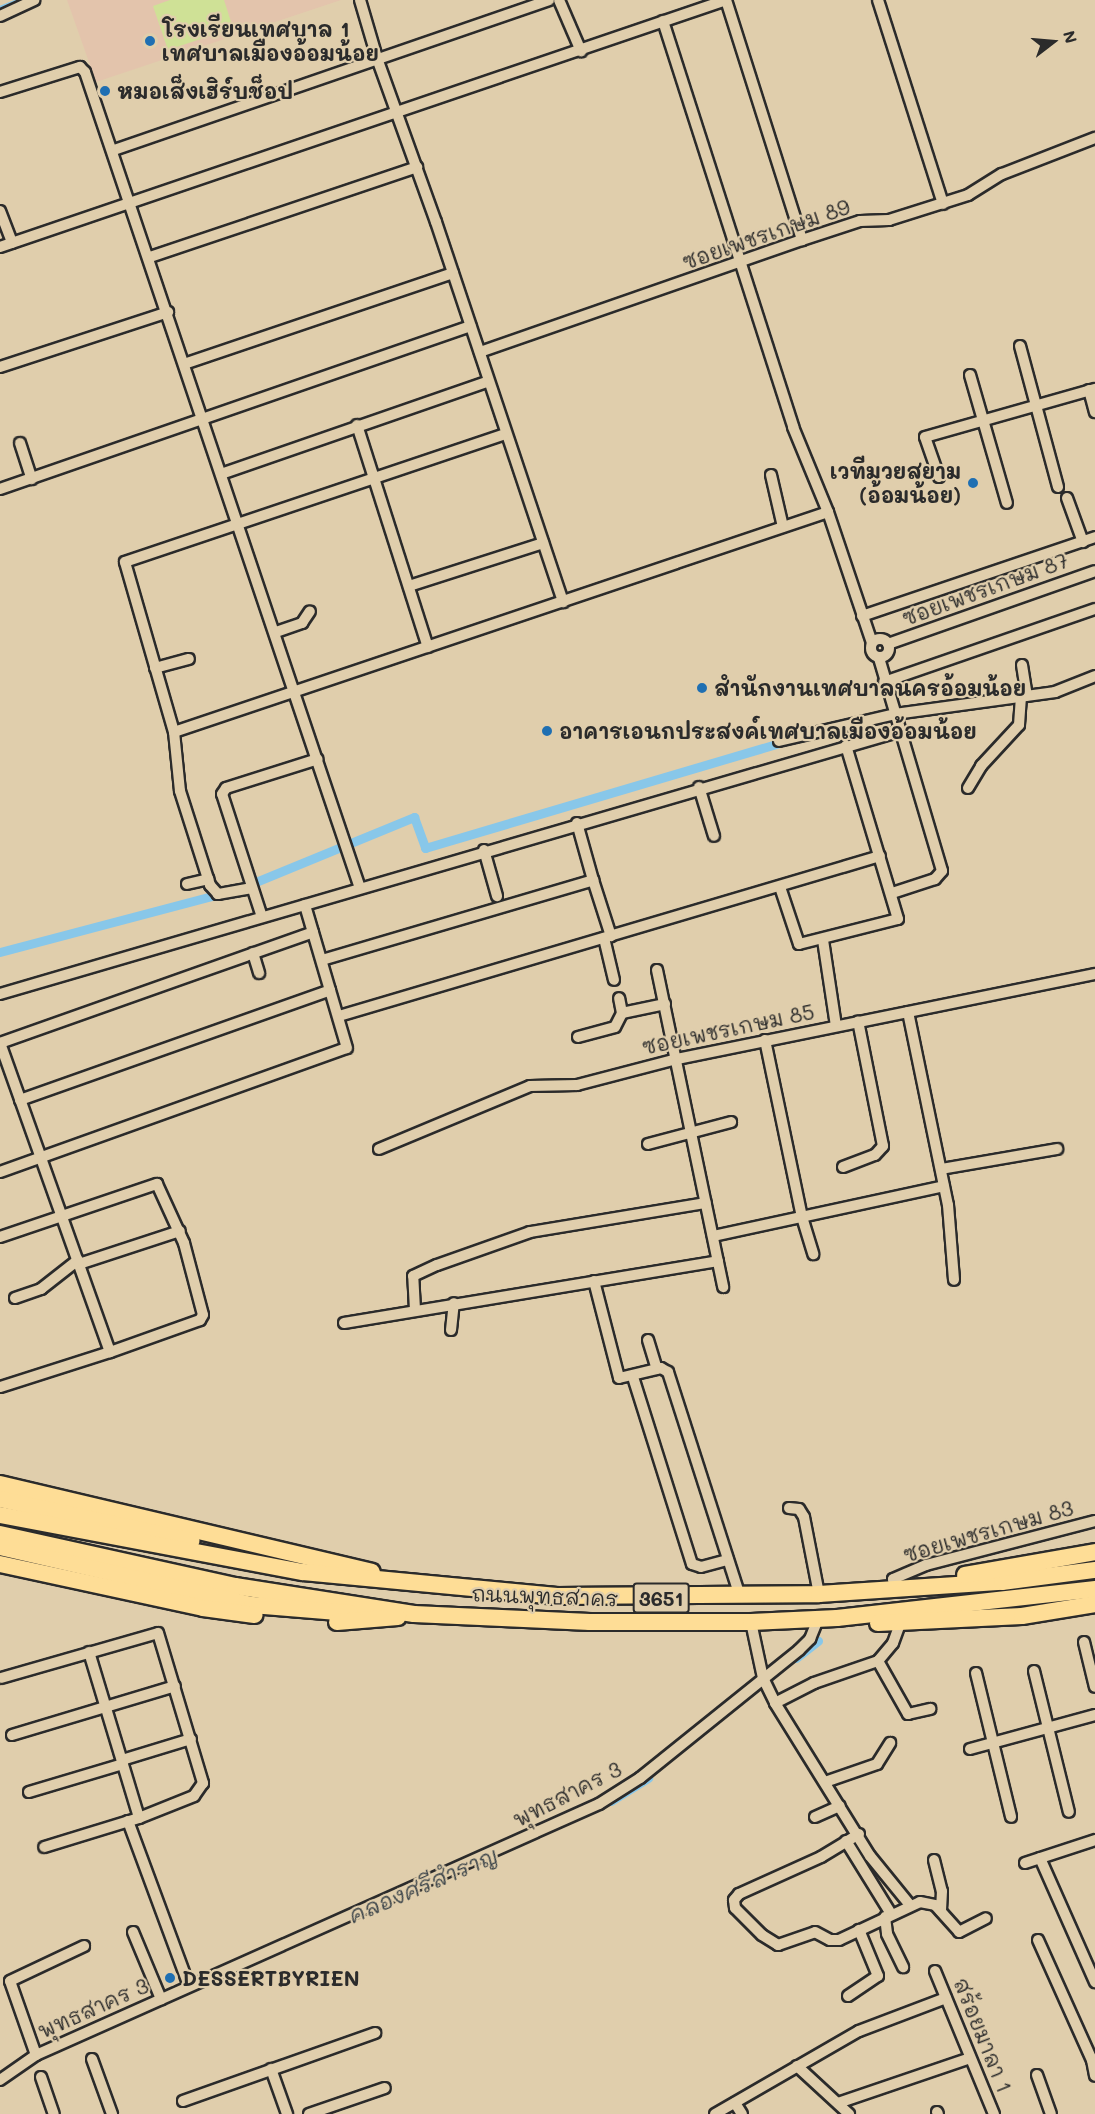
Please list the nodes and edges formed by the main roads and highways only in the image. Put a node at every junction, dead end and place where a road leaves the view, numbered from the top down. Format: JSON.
{"nodes":[{"id":1,"x":0,"y":1484,"type":"edge"},
{"id":2,"x":0,"y":1499,"type":"edge"},
{"id":3,"x":0,"y":1515,"type":"edge"},
{"id":4,"x":0,"y":1534,"type":"edge"},
{"id":5,"x":0,"y":1547,"type":"edge"},
{"id":6,"x":1095,"y":1552,"type":"edge"},
{"id":7,"x":0,"y":1564,"type":"edge"},
{"id":8,"x":1095,"y":1570,"type":"edge"},
{"id":9,"x":419,"y":1585,"type":"junction"},
{"id":10,"x":897,"y":1586,"type":"junction"},
{"id":11,"x":1095,"y":1589,"type":"edge"},
{"id":12,"x":1095,"y":1604,"type":"edge"},
{"id":13,"x":414,"y":1614,"type":"junction"},
{"id":14,"x":837,"y":1618,"type":"junction"}],
"edges":[{"from":1,"to":9,"type":"main road"},
{"from":2,"to":9,"type":"main road"},
{"from":3,"to":9,"type":"main road","name":"ถนนพุทธสาคร","number":"3651"},
{"from":4,"to":13,"type":"main road","name":"ถนนพุทธสาคร","number":"3651"},
{"from":5,"to":13,"type":"main road"},
{"from":6,"to":10,"type":"main road"},
{"from":7,"to":13,"type":"main road"},
{"from":8,"to":10,"type":"main road","name":"ถนนพุทธสาคร","number":"3651"},
{"from":9,"to":10,"type":"main road","name":"ถนนพุทธสาคร","number":"3651"},
{"from":11,"to":14,"type":"main road","name":"ถนนพุทธสาคร","number":"3651"},
{"from":12,"to":14,"type":"main road"},
{"from":13,"to":14,"type":"main road","name":"ถนนพุทธสาคร","number":"3651"}]}
